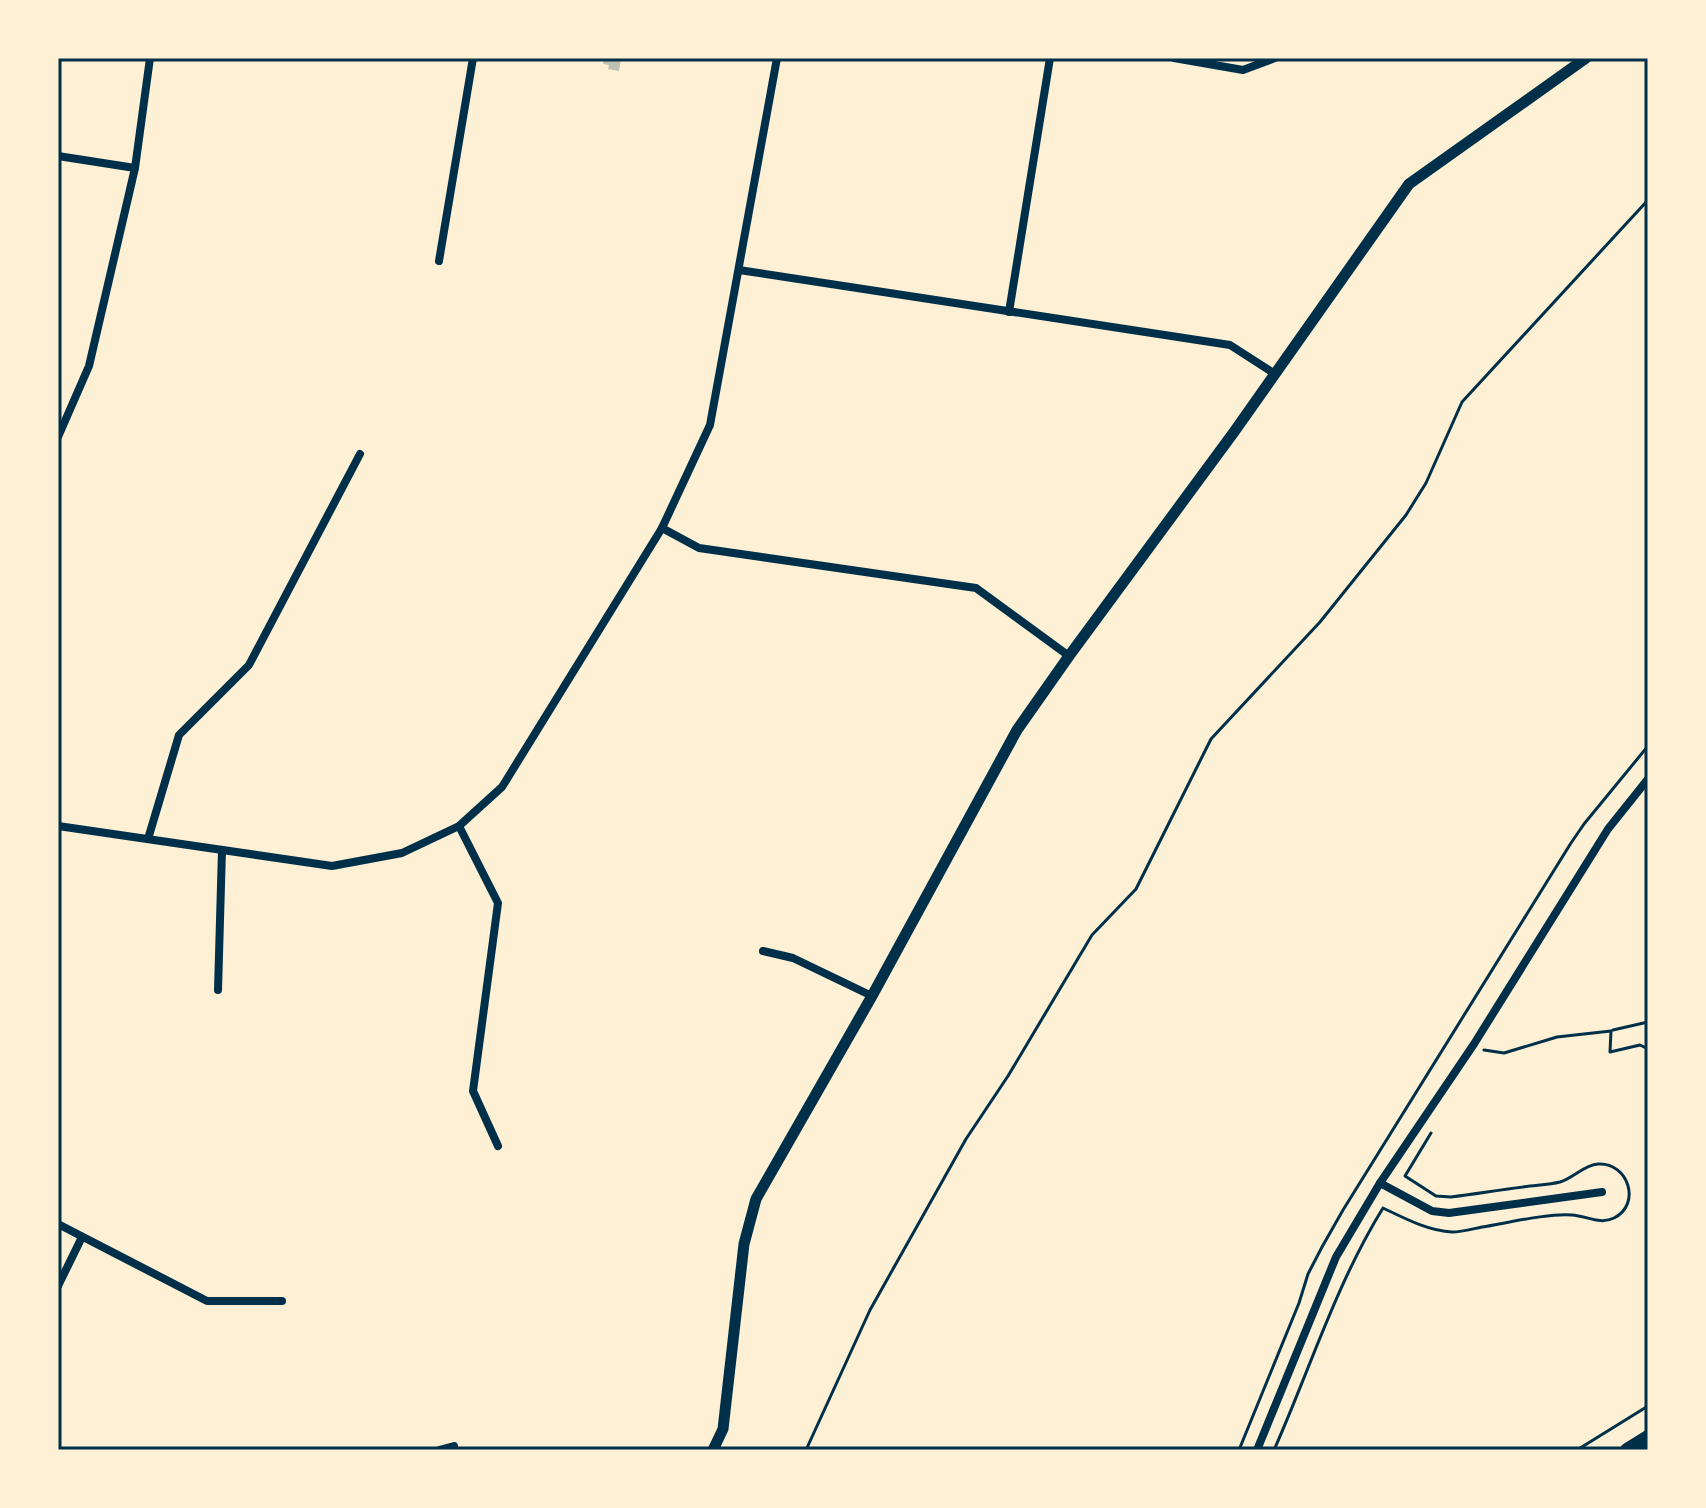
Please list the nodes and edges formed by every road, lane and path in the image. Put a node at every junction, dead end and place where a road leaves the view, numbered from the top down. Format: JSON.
{"nodes":[{"id":1,"x":150,"y":58,"type":"edge"},
{"id":2,"x":473,"y":58,"type":"edge"},
{"id":3,"x":777,"y":58,"type":"edge"},
{"id":4,"x":1050,"y":58,"type":"edge"},
{"id":5,"x":1174,"y":58,"type":"edge"},
{"id":6,"x":1275,"y":58,"type":"edge"},
{"id":7,"x":1586,"y":58,"type":"edge"},
{"id":8,"x":58,"y":156,"type":"edge"},
{"id":9,"x":135,"y":168,"type":"junction"},
{"id":10,"x":1648,"y":200,"type":"edge"},
{"id":11,"x":439,"y":261,"type":"dead end"},
{"id":12,"x":739,"y":270,"type":"junction"},
{"id":13,"x":1009,"y":312,"type":"junction"},
{"id":14,"x":1275,"y":374,"type":"junction"},
{"id":15,"x":58,"y":437,"type":"edge"},
{"id":16,"x":360,"y":454,"type":"dead end"},
{"id":17,"x":662,"y":528,"type":"junction"},
{"id":18,"x":1069,"y":656,"type":"junction"},
{"id":19,"x":1648,"y":746,"type":"edge"},
{"id":20,"x":1648,"y":779,"type":"edge"},
{"id":21,"x":58,"y":826,"type":"edge"},
{"id":22,"x":459,"y":826,"type":"junction"},
{"id":23,"x":148,"y":839,"type":"junction"},
{"id":24,"x":222,"y":850,"type":"junction"},
{"id":25,"x":763,"y":951,"type":"dead end"},
{"id":26,"x":218,"y":990,"type":"dead end"},
{"id":27,"x":872,"y":996,"type":"junction"},
{"id":28,"x":1648,"y":1022,"type":"edge"},
{"id":29,"x":1611,"y":1031,"type":"junction"},
{"id":30,"x":1474,"y":1044,"type":"junction"},
{"id":31,"x":1648,"y":1049,"type":"edge"},
{"id":32,"x":1436,"y":1125,"type":"dead end"},
{"id":33,"x":498,"y":1146,"type":"dead end"},
{"id":34,"x":1380,"y":1183,"type":"junction"},
{"id":35,"x":1602,"y":1192,"type":"dead end"},
{"id":36,"x":58,"y":1224,"type":"edge"},
{"id":37,"x":82,"y":1237,"type":"junction"},
{"id":38,"x":58,"y":1286,"type":"edge"},
{"id":39,"x":282,"y":1301,"type":"dead end"},
{"id":40,"x":1648,"y":1406,"type":"edge"},
{"id":41,"x":1648,"y":1437,"type":"edge"},
{"id":42,"x":454,"y":1446,"type":"dead end"},
{"id":43,"x":439,"y":1450,"type":"edge"},
{"id":44,"x":713,"y":1450,"type":"edge"},
{"id":45,"x":806,"y":1450,"type":"edge"},
{"id":46,"x":1239,"y":1450,"type":"edge"},
{"id":47,"x":1257,"y":1450,"type":"edge"},
{"id":48,"x":1274,"y":1450,"type":"edge"},
{"id":49,"x":1577,"y":1450,"type":"edge"},
{"id":50,"x":1627,"y":1450,"type":"edge"}],
"edges":[{"from":1,"to":9,"type":"street"},
{"from":2,"to":11,"type":"street"},
{"from":3,"to":12,"type":"street"},
{"from":4,"to":13,"type":"street"},
{"from":5,"to":6,"type":"street"},
{"from":7,"to":14,"type":"street"},
{"from":8,"to":9,"type":"street"},
{"from":9,"to":15,"type":"street"},
{"from":10,"to":45,"type":"path"},
{"from":12,"to":13,"type":"street"},
{"from":12,"to":17,"type":"street"},
{"from":13,"to":14,"type":"street"},
{"from":14,"to":18,"type":"street"},
{"from":16,"to":23,"type":"street"},
{"from":17,"to":18,"type":"street"},
{"from":17,"to":22,"type":"street"},
{"from":18,"to":27,"type":"street"},
{"from":19,"to":46,"type":"path"},
{"from":20,"to":30,"type":"street"},
{"from":21,"to":23,"type":"street"},
{"from":22,"to":24,"type":"street"},
{"from":22,"to":33,"type":"street"},
{"from":23,"to":24,"type":"street"},
{"from":24,"to":26,"type":"street"},
{"from":25,"to":27,"type":"street"},
{"from":27,"to":44,"type":"street"},
{"from":28,"to":29,"type":"path"},
{"from":29,"to":30,"type":"path"},
{"from":29,"to":31,"type":"path"},
{"from":30,"to":34,"type":"street"},
{"from":32,"to":48,"type":"path"},
{"from":34,"to":35,"type":"street"},
{"from":34,"to":47,"type":"street"},
{"from":36,"to":37,"type":"street"},
{"from":37,"to":38,"type":"street"},
{"from":37,"to":39,"type":"street"},
{"from":40,"to":49,"type":"path"},
{"from":41,"to":50,"type":"main road"},
{"from":42,"to":43,"type":"street"}]}
